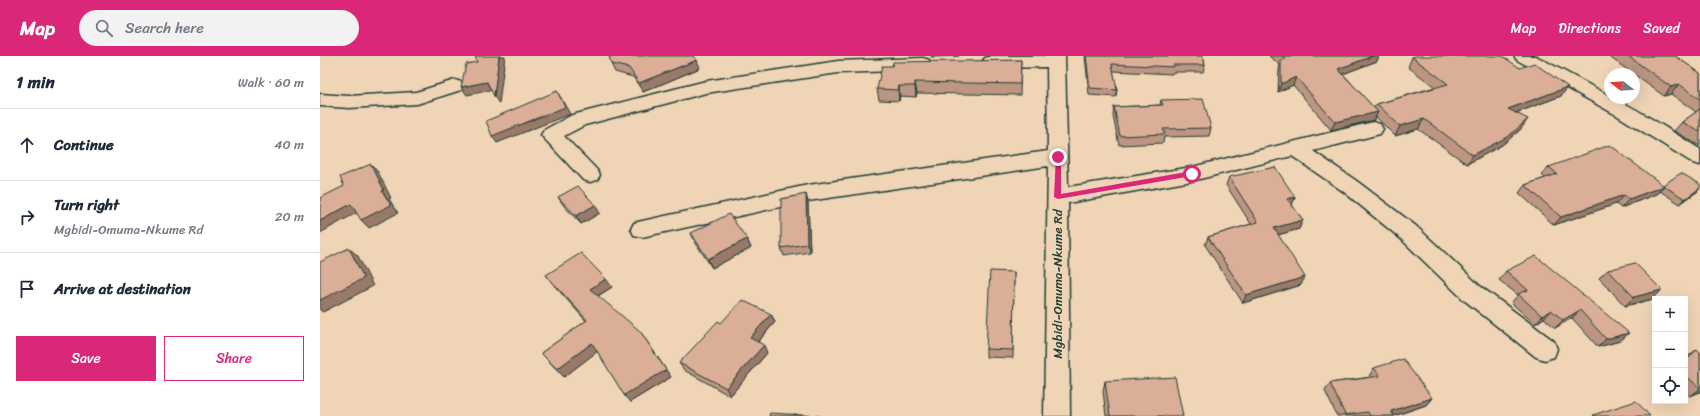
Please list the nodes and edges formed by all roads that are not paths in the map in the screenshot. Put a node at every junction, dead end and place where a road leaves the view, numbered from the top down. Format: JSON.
{"nodes":[{"id":1,"x":1523,"y":56,"type":"edge"},
{"id":2,"x":1056,"y":58,"type":"edge"},
{"id":3,"x":944,"y":63,"type":"edge"},
{"id":4,"x":974,"y":63,"type":"edge"},
{"id":5,"x":455,"y":86,"type":"dead end"},
{"id":6,"x":320,"y":100,"type":"edge"},
{"id":7,"x":1373,"y":129,"type":"dead end"},
{"id":8,"x":1295,"y":148,"type":"junction"},
{"id":9,"x":1058,"y":157,"type":"junction"},
{"id":10,"x":1700,"y":158,"type":"edge"},
{"id":11,"x":590,"y":175,"type":"dead end"},
{"id":12,"x":1058,"y":197,"type":"junction"},
{"id":13,"x":642,"y":229,"type":"dead end"},
{"id":14,"x":1545,"y":349,"type":"dead end"},
{"id":15,"x":1057,"y":416,"type":"edge"}],
"edges":[{"from":1,"to":10,"type":"street"},
{"from":2,"to":4,"type":"street"},
{"from":2,"to":9,"type":"street","name":"Mgbidi-Omuma-Nkume Rd"},
{"from":3,"to":11,"type":"street"},
{"from":5,"to":6,"type":"street"},
{"from":7,"to":8,"type":"street"},
{"from":8,"to":12,"type":"street"},
{"from":8,"to":14,"type":"street"},
{"from":9,"to":12,"type":"street","name":"Mgbidi-Omuma-Nkume Rd"},
{"from":9,"to":13,"type":"street"},
{"from":12,"to":15,"type":"street","name":"Mgbidi-Omuma-Nkume Rd"}]}
